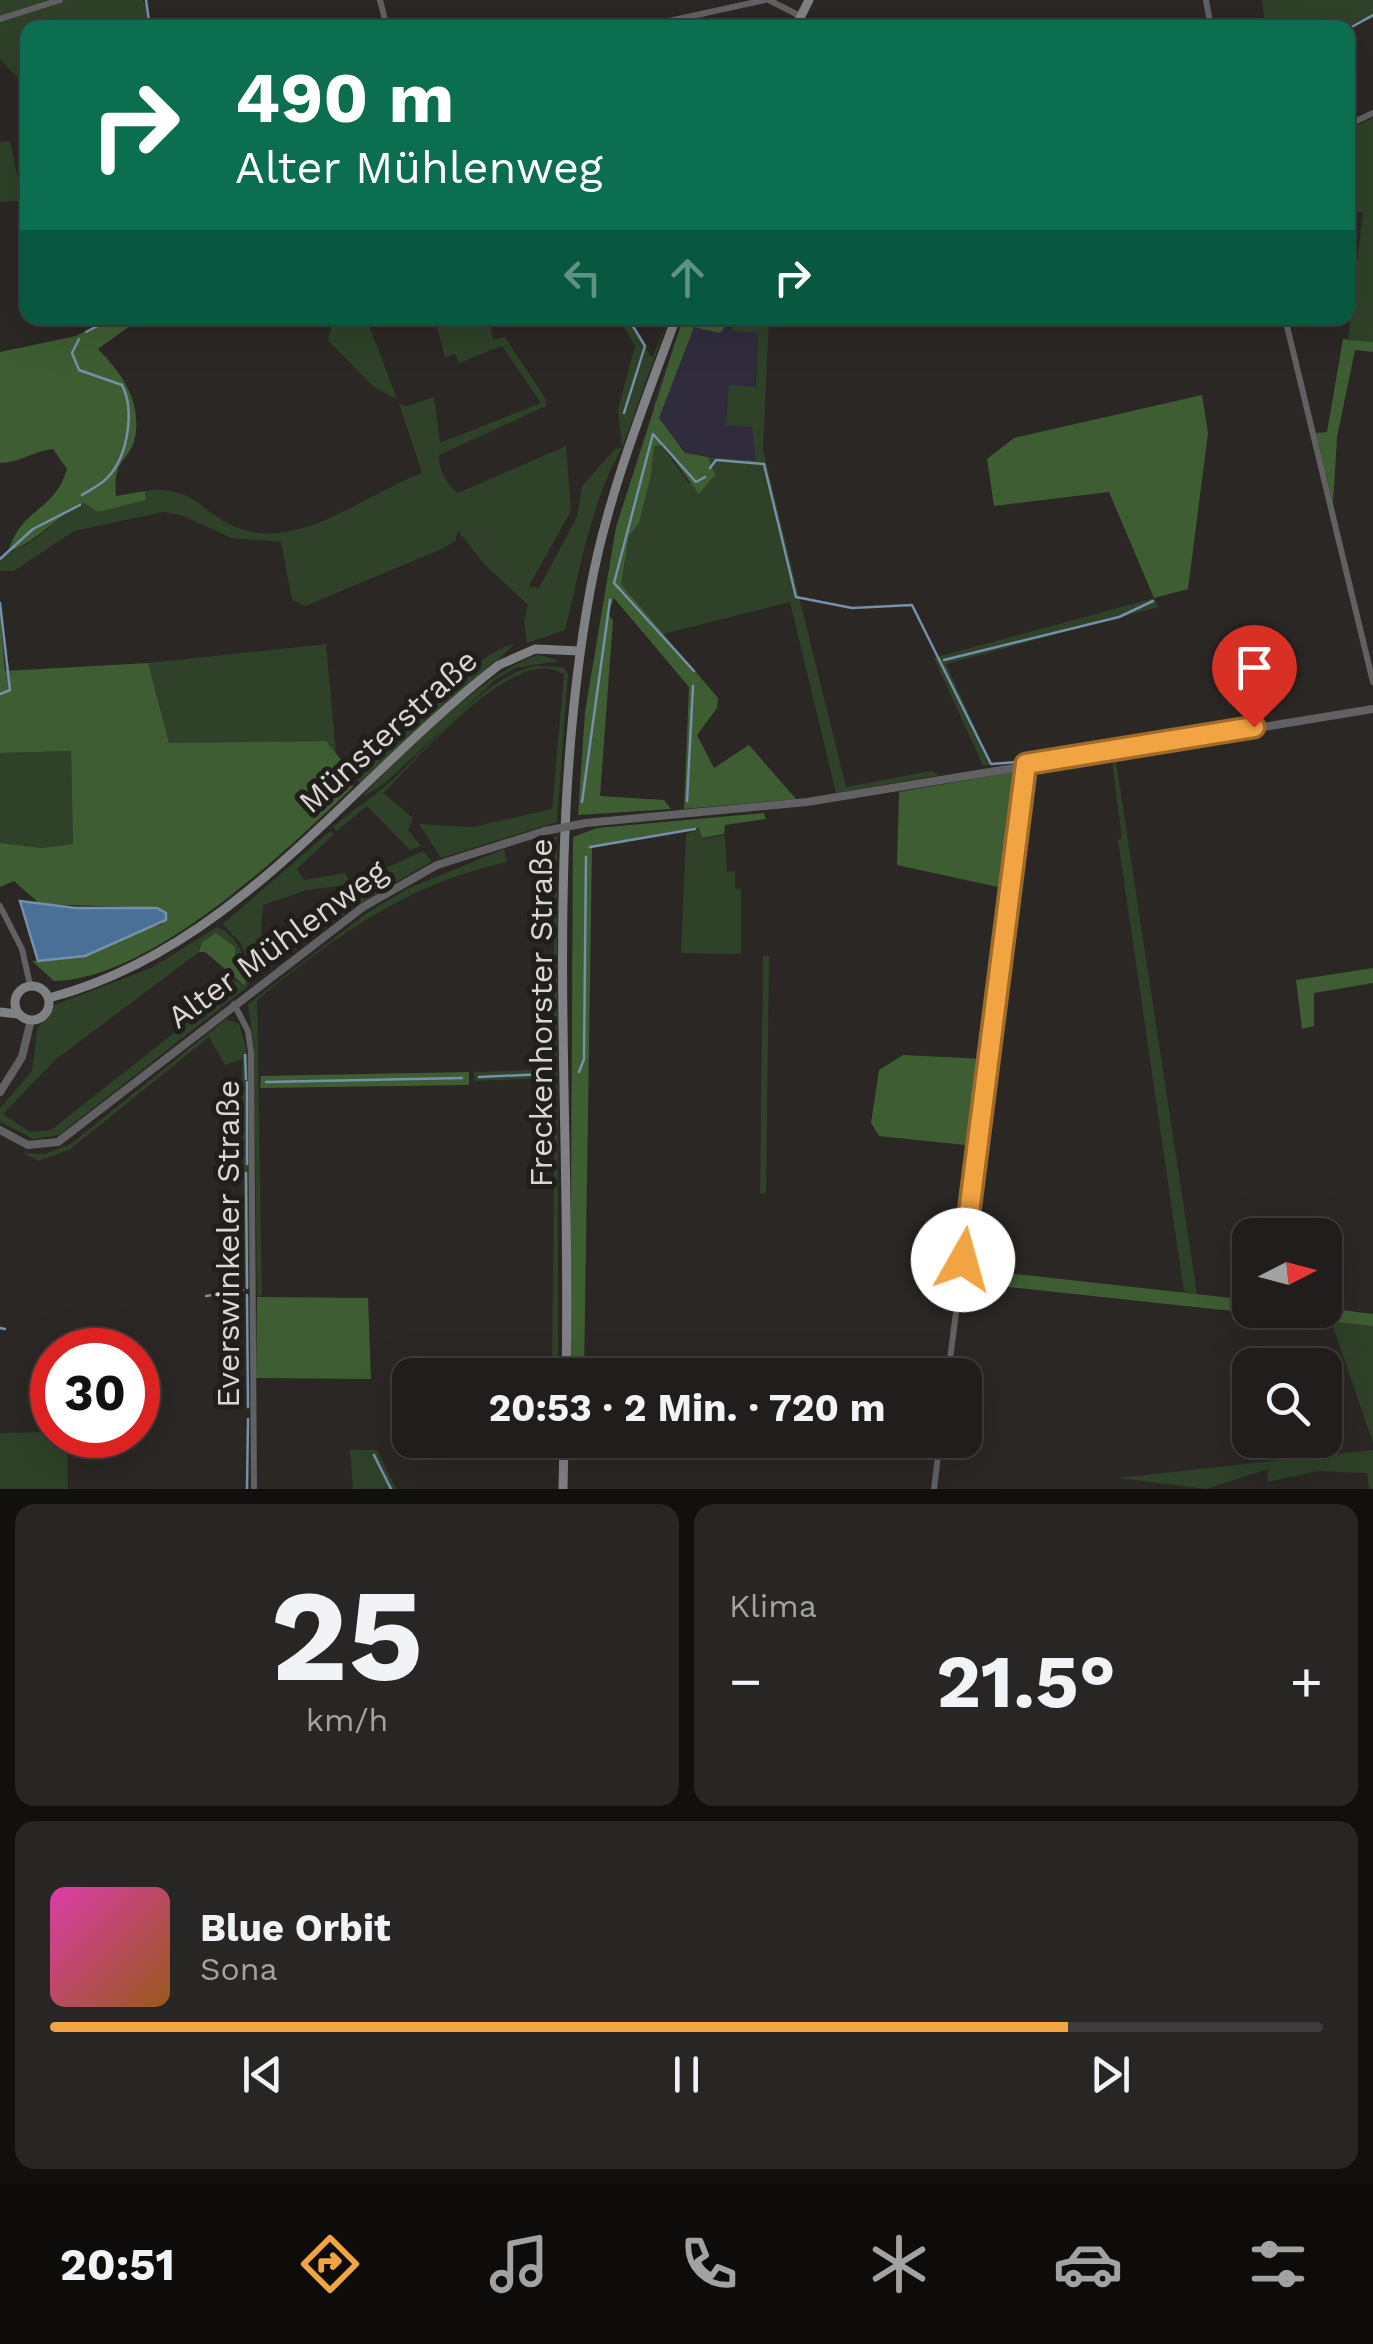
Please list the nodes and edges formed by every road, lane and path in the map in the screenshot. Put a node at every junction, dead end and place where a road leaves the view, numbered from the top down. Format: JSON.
{"nodes":[{"id":1,"x":60,"y":0,"type":"edge"},
{"id":2,"x":767,"y":0,"type":"edge"},
{"id":3,"x":809,"y":0,"type":"edge"},
{"id":4,"x":800,"y":16,"type":"junction"},
{"id":5,"x":0,"y":19,"type":"edge"},
{"id":6,"x":674,"y":20,"type":"edge"},
{"id":7,"x":799,"y":20,"type":"edge"},
{"id":8,"x":674,"y":325,"type":"edge"},
{"id":9,"x":1287,"y":325,"type":"edge"},
{"id":10,"x":580,"y":651,"type":"junction"},
{"id":11,"x":1373,"y":682,"type":"edge"},
{"id":12,"x":1373,"y":708,"type":"edge"},
{"id":13,"x":1026,"y":764,"type":"junction"},
{"id":14,"x":0,"y":906,"type":"edge"},
{"id":15,"x":30,"y":985,"type":"junction"},
{"id":16,"x":14,"y":998,"type":"junction"},
{"id":17,"x":48,"y":998,"type":"junction"},
{"id":18,"x":233,"y":1003,"type":"junction"},
{"id":19,"x":0,"y":1009,"type":"edge"},
{"id":20,"x":18,"y":1014,"type":"junction"},
{"id":21,"x":31,"y":1020,"type":"junction"},
{"id":22,"x":0,"y":1092,"type":"edge"},
{"id":23,"x":0,"y":1130,"type":"edge"},
{"id":24,"x":566,"y":1358,"type":"edge"},
{"id":25,"x":950,"y":1358,"type":"edge"},
{"id":26,"x":564,"y":1458,"type":"edge"},
{"id":27,"x":938,"y":1458,"type":"edge"},
{"id":28,"x":254,"y":1489,"type":"edge"},
{"id":29,"x":563,"y":1489,"type":"edge"},
{"id":30,"x":934,"y":1489,"type":"edge"}],
"edges":[{"from":1,"to":5,"type":"street"},
{"from":2,"to":4,"type":"street"},
{"from":2,"to":6,"type":"street"},
{"from":3,"to":4,"type":"main road"},
{"from":4,"to":7,"type":"main road"},
{"from":8,"to":10,"type":"main road"},
{"from":9,"to":11,"type":"street"},
{"from":10,"to":17,"type":"main road","name":"Münsterstraße"},
{"from":10,"to":24,"type":"main road","name":"Freckenhorster Straße"},
{"from":12,"to":13,"type":"street","name":"Alter Mühlenweg"},
{"from":13,"to":18,"type":"street","name":"Alter Mühlenweg","bridge":true},
{"from":13,"to":25,"type":"street"},
{"from":14,"to":15,"type":"street"},
{"from":15,"to":16,"type":"main road"},
{"from":15,"to":17,"type":"main road"},
{"from":16,"to":19,"type":"main road"},
{"from":16,"to":20,"type":"main road"},
{"from":17,"to":21,"type":"main road"},
{"from":18,"to":23,"type":"street","name":"Alter Mühlenweg"},
{"from":18,"to":28,"type":"street","name":"Everswinkeler Straße"},
{"from":19,"to":20,"type":"main road"},
{"from":20,"to":21,"type":"main road"},
{"from":21,"to":22,"type":"street"},
{"from":26,"to":29,"type":"main road"},
{"from":27,"to":30,"type":"street"}]}
